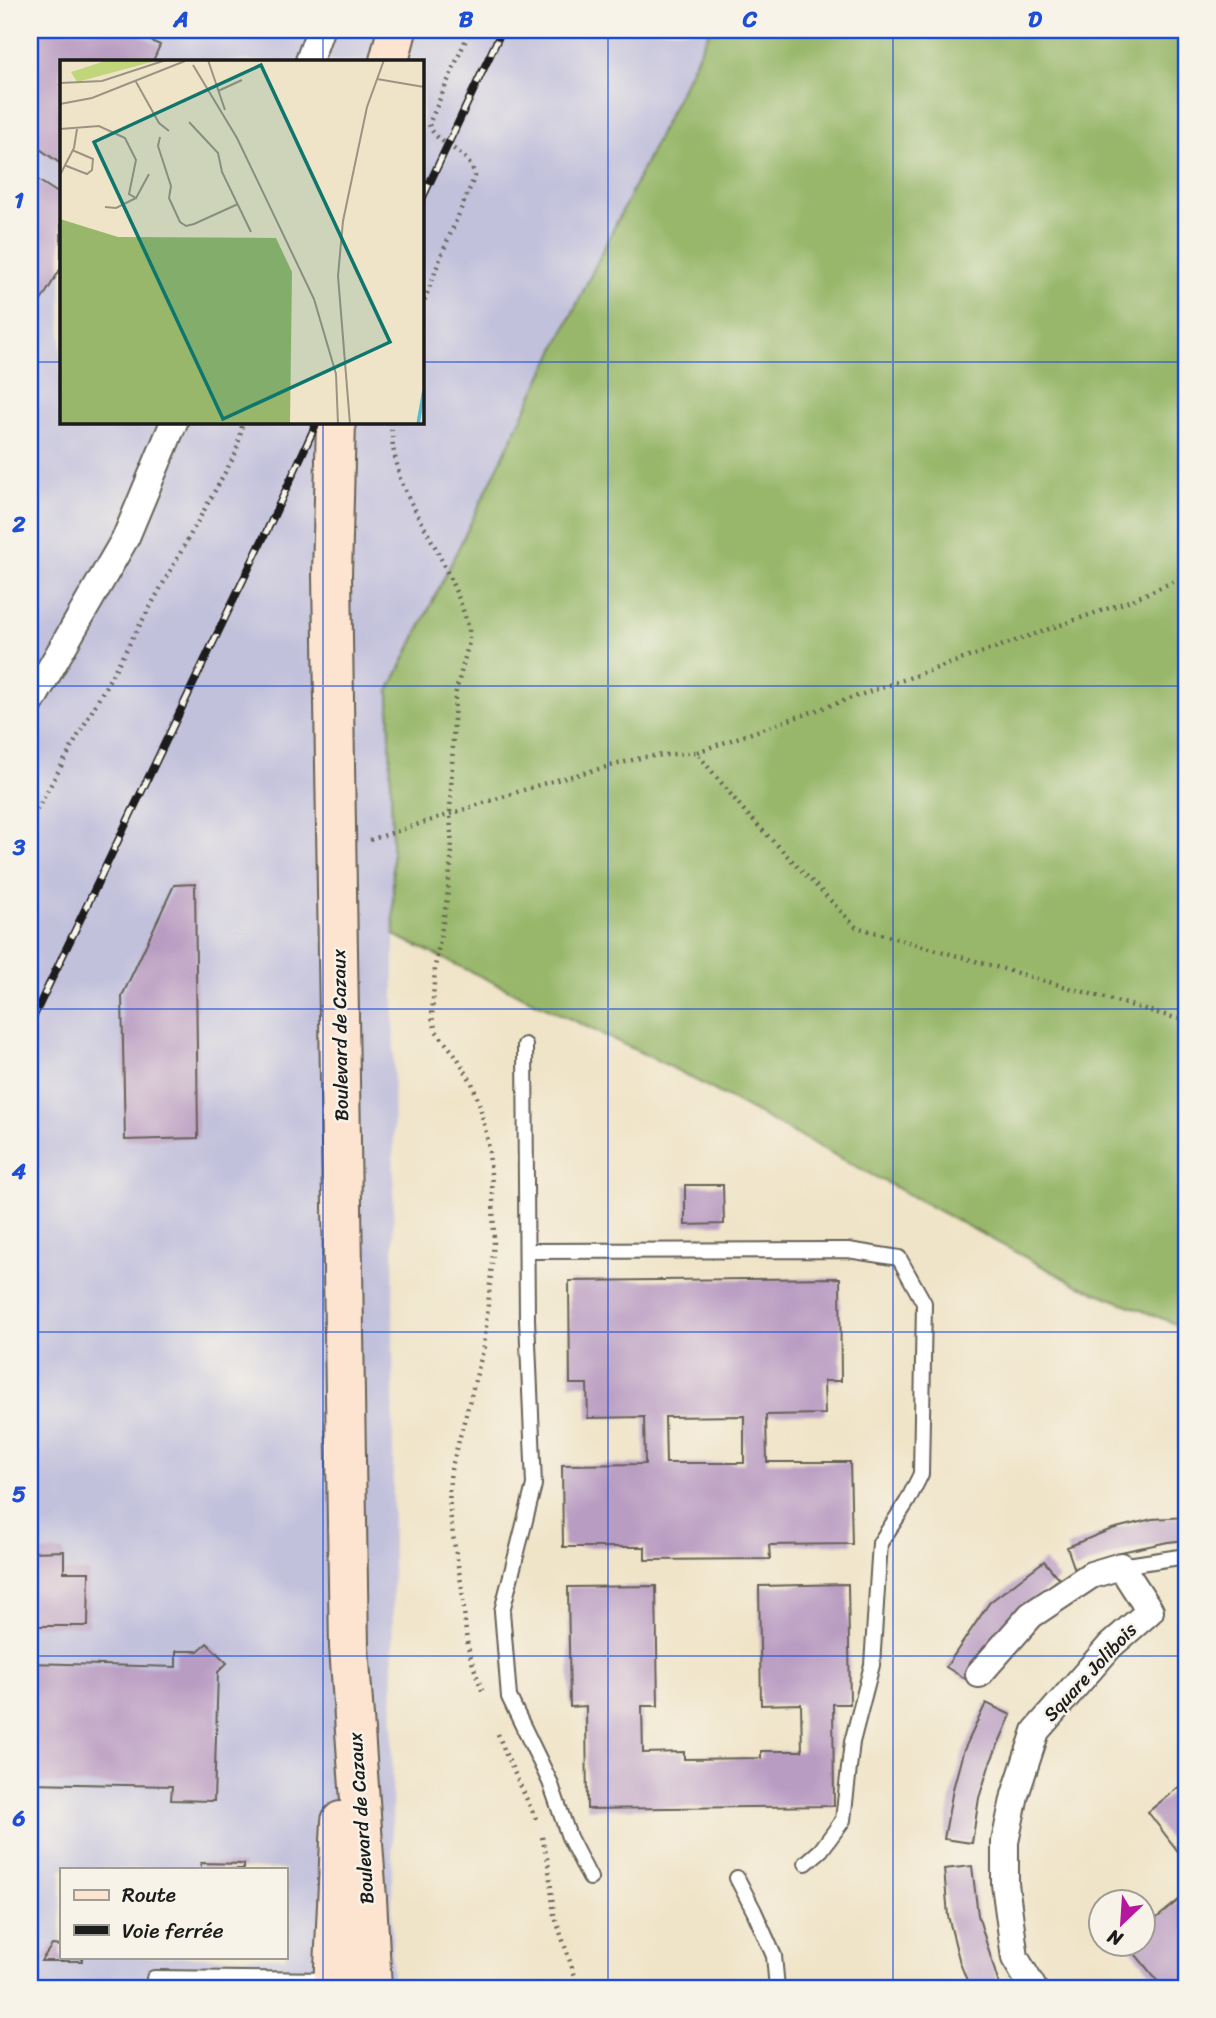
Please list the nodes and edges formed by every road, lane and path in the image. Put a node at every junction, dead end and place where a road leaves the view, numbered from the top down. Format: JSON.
{"nodes":[{"id":1,"x":320,"y":30,"type":"edge"},
{"id":2,"x":397,"y":30,"type":"edge"},
{"id":3,"x":470,"y":30,"type":"edge"},
{"id":4,"x":309,"y":60,"type":"edge"},
{"id":5,"x":389,"y":60,"type":"edge"},
{"id":6,"x":424,"y":302,"type":"edge"},
{"id":7,"x":173,"y":424,"type":"edge"},
{"id":8,"x":243,"y":424,"type":"edge"},
{"id":9,"x":336,"y":424,"type":"edge"},
{"id":10,"x":391,"y":424,"type":"edge"},
{"id":11,"x":1186,"y":576,"type":"edge"},
{"id":12,"x":30,"y":704,"type":"edge"},
{"id":13,"x":696,"y":752,"type":"junction"},
{"id":14,"x":450,"y":813,"type":"junction"},
{"id":15,"x":30,"y":822,"type":"edge"},
{"id":16,"x":337,"y":850,"type":"junction"},
{"id":17,"x":1186,"y":1021,"type":"edge"},
{"id":18,"x":525,"y":1045,"type":"dead end"},
{"id":19,"x":527,"y":1251,"type":"junction"},
{"id":20,"x":1186,"y":1556,"type":"edge"},
{"id":21,"x":1121,"y":1566,"type":"junction"},
{"id":22,"x":349,"y":1647,"type":"junction"},
{"id":23,"x":979,"y":1674,"type":"dead end"},
{"id":24,"x":486,"y":1699,"type":"dead end"},
{"id":25,"x":494,"y":1722,"type":"dead end"},
{"id":26,"x":539,"y":1826,"type":"dead end"},
{"id":27,"x":541,"y":1835,"type":"dead end"},
{"id":28,"x":806,"y":1863,"type":"dead end"},
{"id":29,"x":590,"y":1878,"type":"dead end"},
{"id":30,"x":737,"y":1878,"type":"dead end"},
{"id":31,"x":154,"y":1978,"type":"dead end"},
{"id":32,"x":333,"y":1984,"type":"edge"},
{"id":33,"x":372,"y":1988,"type":"edge"},
{"id":34,"x":579,"y":1988,"type":"edge"},
{"id":35,"x":777,"y":1988,"type":"edge"},
{"id":36,"x":1033,"y":1988,"type":"edge"}],
"edges":[{"from":1,"to":4,"type":"street"},
{"from":2,"to":5,"type":"main road"},
{"from":3,"to":6,"type":"path"},
{"from":7,"to":12,"type":"street"},
{"from":8,"to":15,"type":"path"},
{"from":9,"to":16,"type":"main road","name":"Boulevard de Cazaux"},
{"from":10,"to":14,"type":"path"},
{"from":11,"to":13,"type":"path"},
{"from":13,"to":14,"type":"path"},
{"from":13,"to":17,"type":"path"},
{"from":14,"to":16,"type":"path"},
{"from":14,"to":24,"type":"path"},
{"from":16,"to":22,"type":"main road","name":"Boulevard de Cazaux"},
{"from":18,"to":19,"type":"lane"},
{"from":19,"to":28,"type":"lane"},
{"from":19,"to":29,"type":"lane"},
{"from":20,"to":21,"type":"lane"},
{"from":21,"to":23,"type":"street"},
{"from":21,"to":36,"type":"street","name":"Square Jolibois"},
{"from":22,"to":32,"type":"main road","name":"Boulevard de Cazaux"},
{"from":22,"to":33,"type":"main road","name":"Boulevard de Cazaux"},
{"from":25,"to":26,"type":"path"},
{"from":27,"to":34,"type":"path"},
{"from":30,"to":35,"type":"lane"},
{"from":31,"to":32,"type":"lane"}]}
